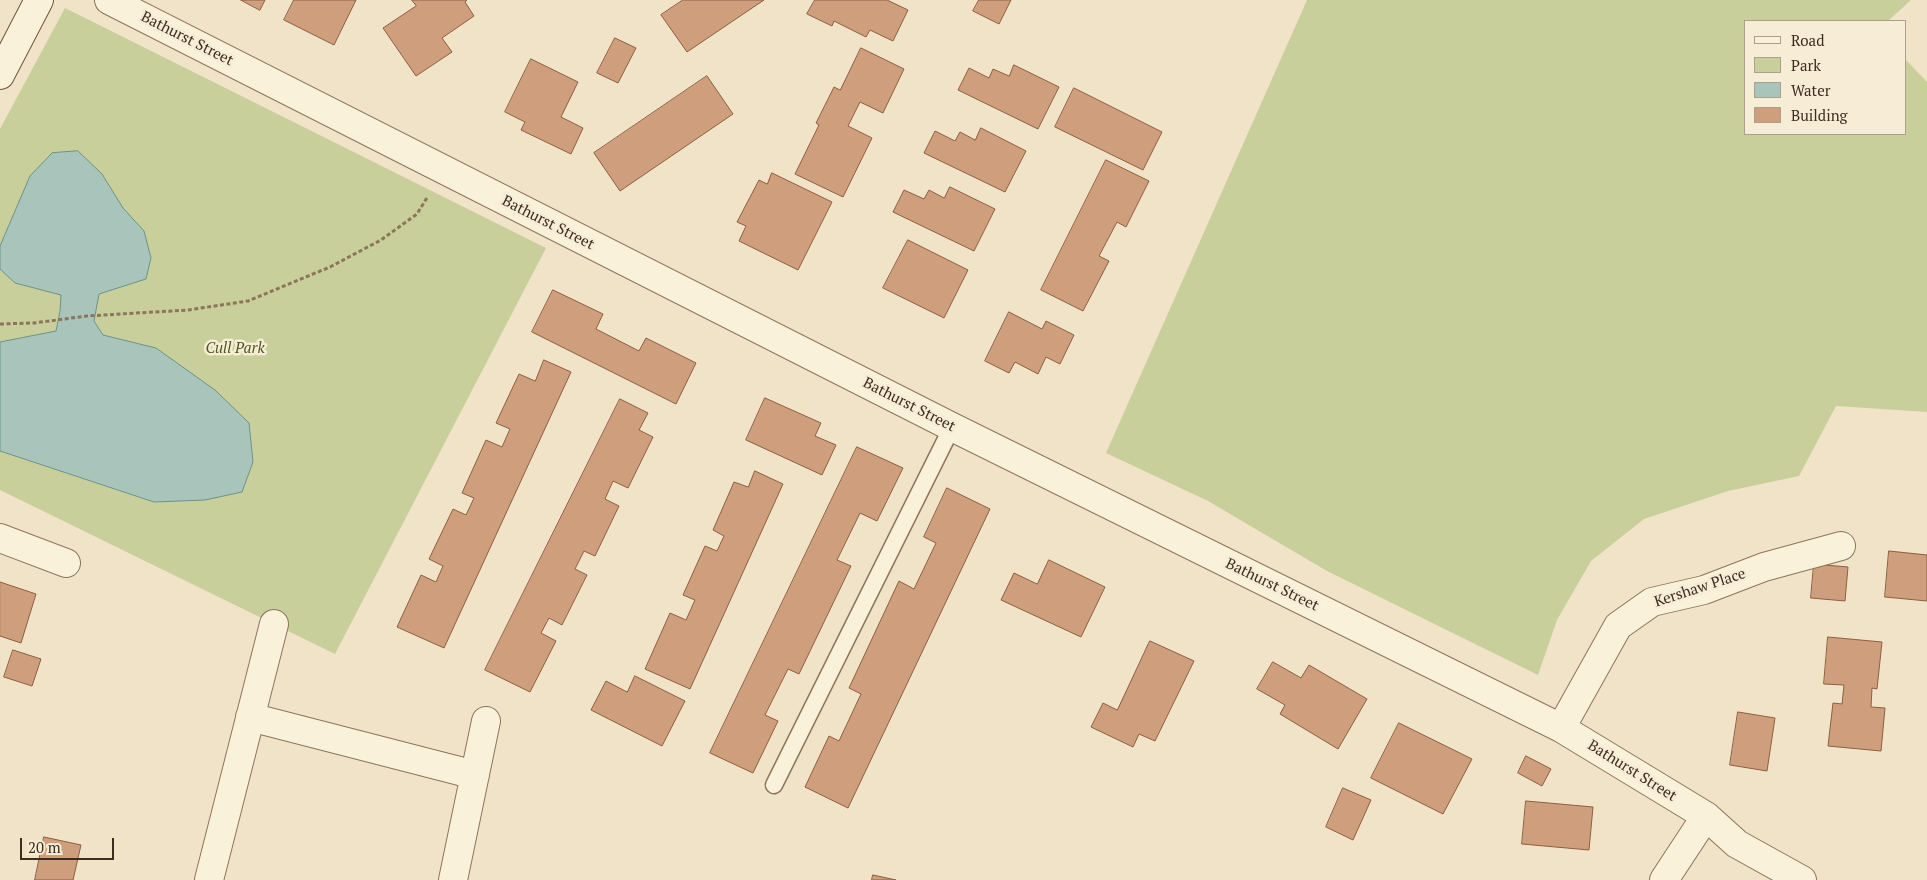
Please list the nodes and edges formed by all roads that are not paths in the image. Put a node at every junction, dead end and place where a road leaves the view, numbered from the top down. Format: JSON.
{"nodes":[{"id":1,"x":39,"y":0,"type":"edge"},
{"id":2,"x":109,"y":0,"type":"edge"},
{"id":3,"x":0,"y":75,"type":"edge"},
{"id":4,"x":952,"y":427,"type":"junction"},
{"id":5,"x":0,"y":538,"type":"edge"},
{"id":6,"x":1841,"y":546,"type":"dead end"},
{"id":7,"x":66,"y":563,"type":"dead end"},
{"id":8,"x":274,"y":624,"type":"dead end"},
{"id":9,"x":250,"y":717,"type":"junction"},
{"id":10,"x":486,"y":721,"type":"dead end"},
{"id":11,"x":1560,"y":728,"type":"junction"},
{"id":12,"x":475,"y":775,"type":"junction"},
{"id":13,"x":774,"y":785,"type":"dead end"},
{"id":14,"x":1706,"y":816,"type":"junction"},
{"id":15,"x":210,"y":880,"type":"edge"},
{"id":16,"x":453,"y":880,"type":"edge"},
{"id":17,"x":1664,"y":880,"type":"edge"},
{"id":18,"x":1802,"y":880,"type":"edge"}],
"edges":[{"from":1,"to":3,"type":"street"},
{"from":2,"to":4,"type":"street","name":"Bathurst Street"},
{"from":4,"to":11,"type":"street","name":"Bathurst Street"},
{"from":4,"to":13,"type":"lane"},
{"from":5,"to":7,"type":"street"},
{"from":6,"to":11,"type":"street","name":"Kershaw Place"},
{"from":8,"to":9,"type":"street"},
{"from":9,"to":12,"type":"street"},
{"from":9,"to":15,"type":"street"},
{"from":10,"to":12,"type":"street"},
{"from":11,"to":14,"type":"street","name":"Bathurst Street"},
{"from":12,"to":16,"type":"street"},
{"from":14,"to":17,"type":"street"},
{"from":14,"to":18,"type":"street","name":"Bathurst Street"}]}
